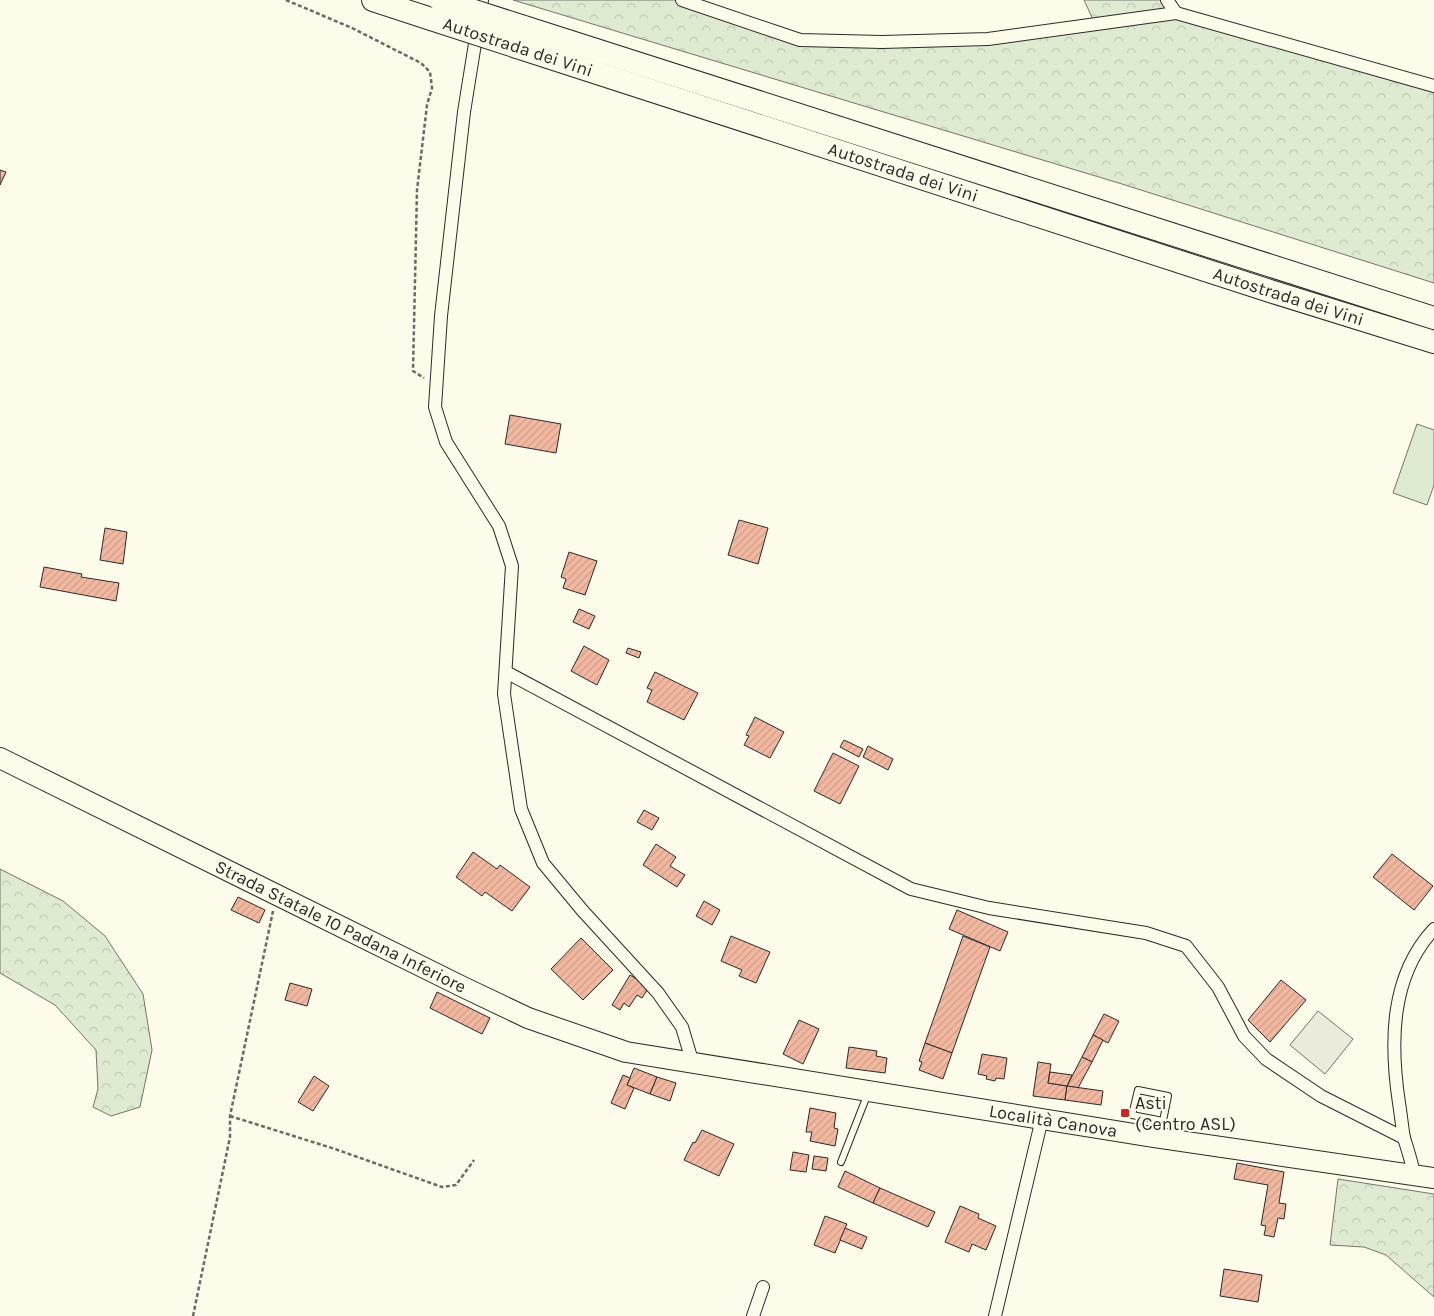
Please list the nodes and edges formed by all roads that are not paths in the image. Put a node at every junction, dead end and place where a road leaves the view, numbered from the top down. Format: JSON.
{"nodes":[{"id":1,"x":373,"y":0,"type":"edge"},
{"id":2,"x":482,"y":0,"type":"edge"},
{"id":3,"x":682,"y":0,"type":"edge"},
{"id":4,"x":1167,"y":0,"type":"edge"},
{"id":5,"x":436,"y":9,"type":"edge"},
{"id":6,"x":1176,"y":14,"type":"junction"},
{"id":7,"x":519,"y":37,"type":"junction"},
{"id":8,"x":1434,"y":86,"type":"edge"},
{"id":9,"x":1434,"y":318,"type":"edge"},
{"id":10,"x":1434,"y":342,"type":"edge"},
{"id":11,"x":506,"y":672,"type":"junction"},
{"id":12,"x":0,"y":758,"type":"edge"},
{"id":13,"x":1434,"y":929,"type":"edge"},
{"id":14,"x":693,"y":1064,"type":"junction"},
{"id":15,"x":869,"y":1092,"type":"junction"},
{"id":16,"x":1039,"y":1117,"type":"junction"},
{"id":17,"x":1154,"y":1128,"type":"junction"},
{"id":18,"x":1404,"y":1138,"type":"junction"},
{"id":19,"x":841,"y":1162,"type":"dead end"},
{"id":20,"x":1414,"y":1175,"type":"junction"},
{"id":21,"x":1434,"y":1178,"type":"edge"},
{"id":22,"x":763,"y":1287,"type":"dead end"},
{"id":23,"x":753,"y":1316,"type":"edge"},
{"id":24,"x":995,"y":1316,"type":"edge"}],
"edges":[{"from":1,"to":5,"type":"highway","name":"Autostrada dei Vini"},
{"from":2,"to":11,"type":"street"},
{"from":3,"to":6,"type":"street"},
{"from":4,"to":6,"type":"street"},
{"from":5,"to":7,"type":"highway","name":"Autostrada dei Vini","bridge":true},
{"from":6,"to":8,"type":"street"},
{"from":7,"to":9,"type":"highway","name":"Autostrada dei Vini"},
{"from":7,"to":10,"type":"highway","name":"Autostrada dei Vini"},
{"from":11,"to":14,"type":"street"},
{"from":11,"to":18,"type":"street"},
{"from":12,"to":14,"type":"main road","name":"Strada Statale 10 Padana Inferiore"},
{"from":13,"to":18,"type":"street"},
{"from":14,"to":15,"type":"main road","name":"Località Canova"},
{"from":15,"to":16,"type":"main road","name":"Località Canova"},
{"from":15,"to":19,"type":"lane"},
{"from":16,"to":17,"type":"main road","name":"Località Canova"},
{"from":16,"to":24,"type":"street"},
{"from":17,"to":17,"type":"lane"},
{"from":17,"to":20,"type":"main road","name":"Località Canova"},
{"from":18,"to":20,"type":"street"},
{"from":20,"to":21,"type":"main road","name":"Località Canova"},
{"from":22,"to":23,"type":"street"}]}
